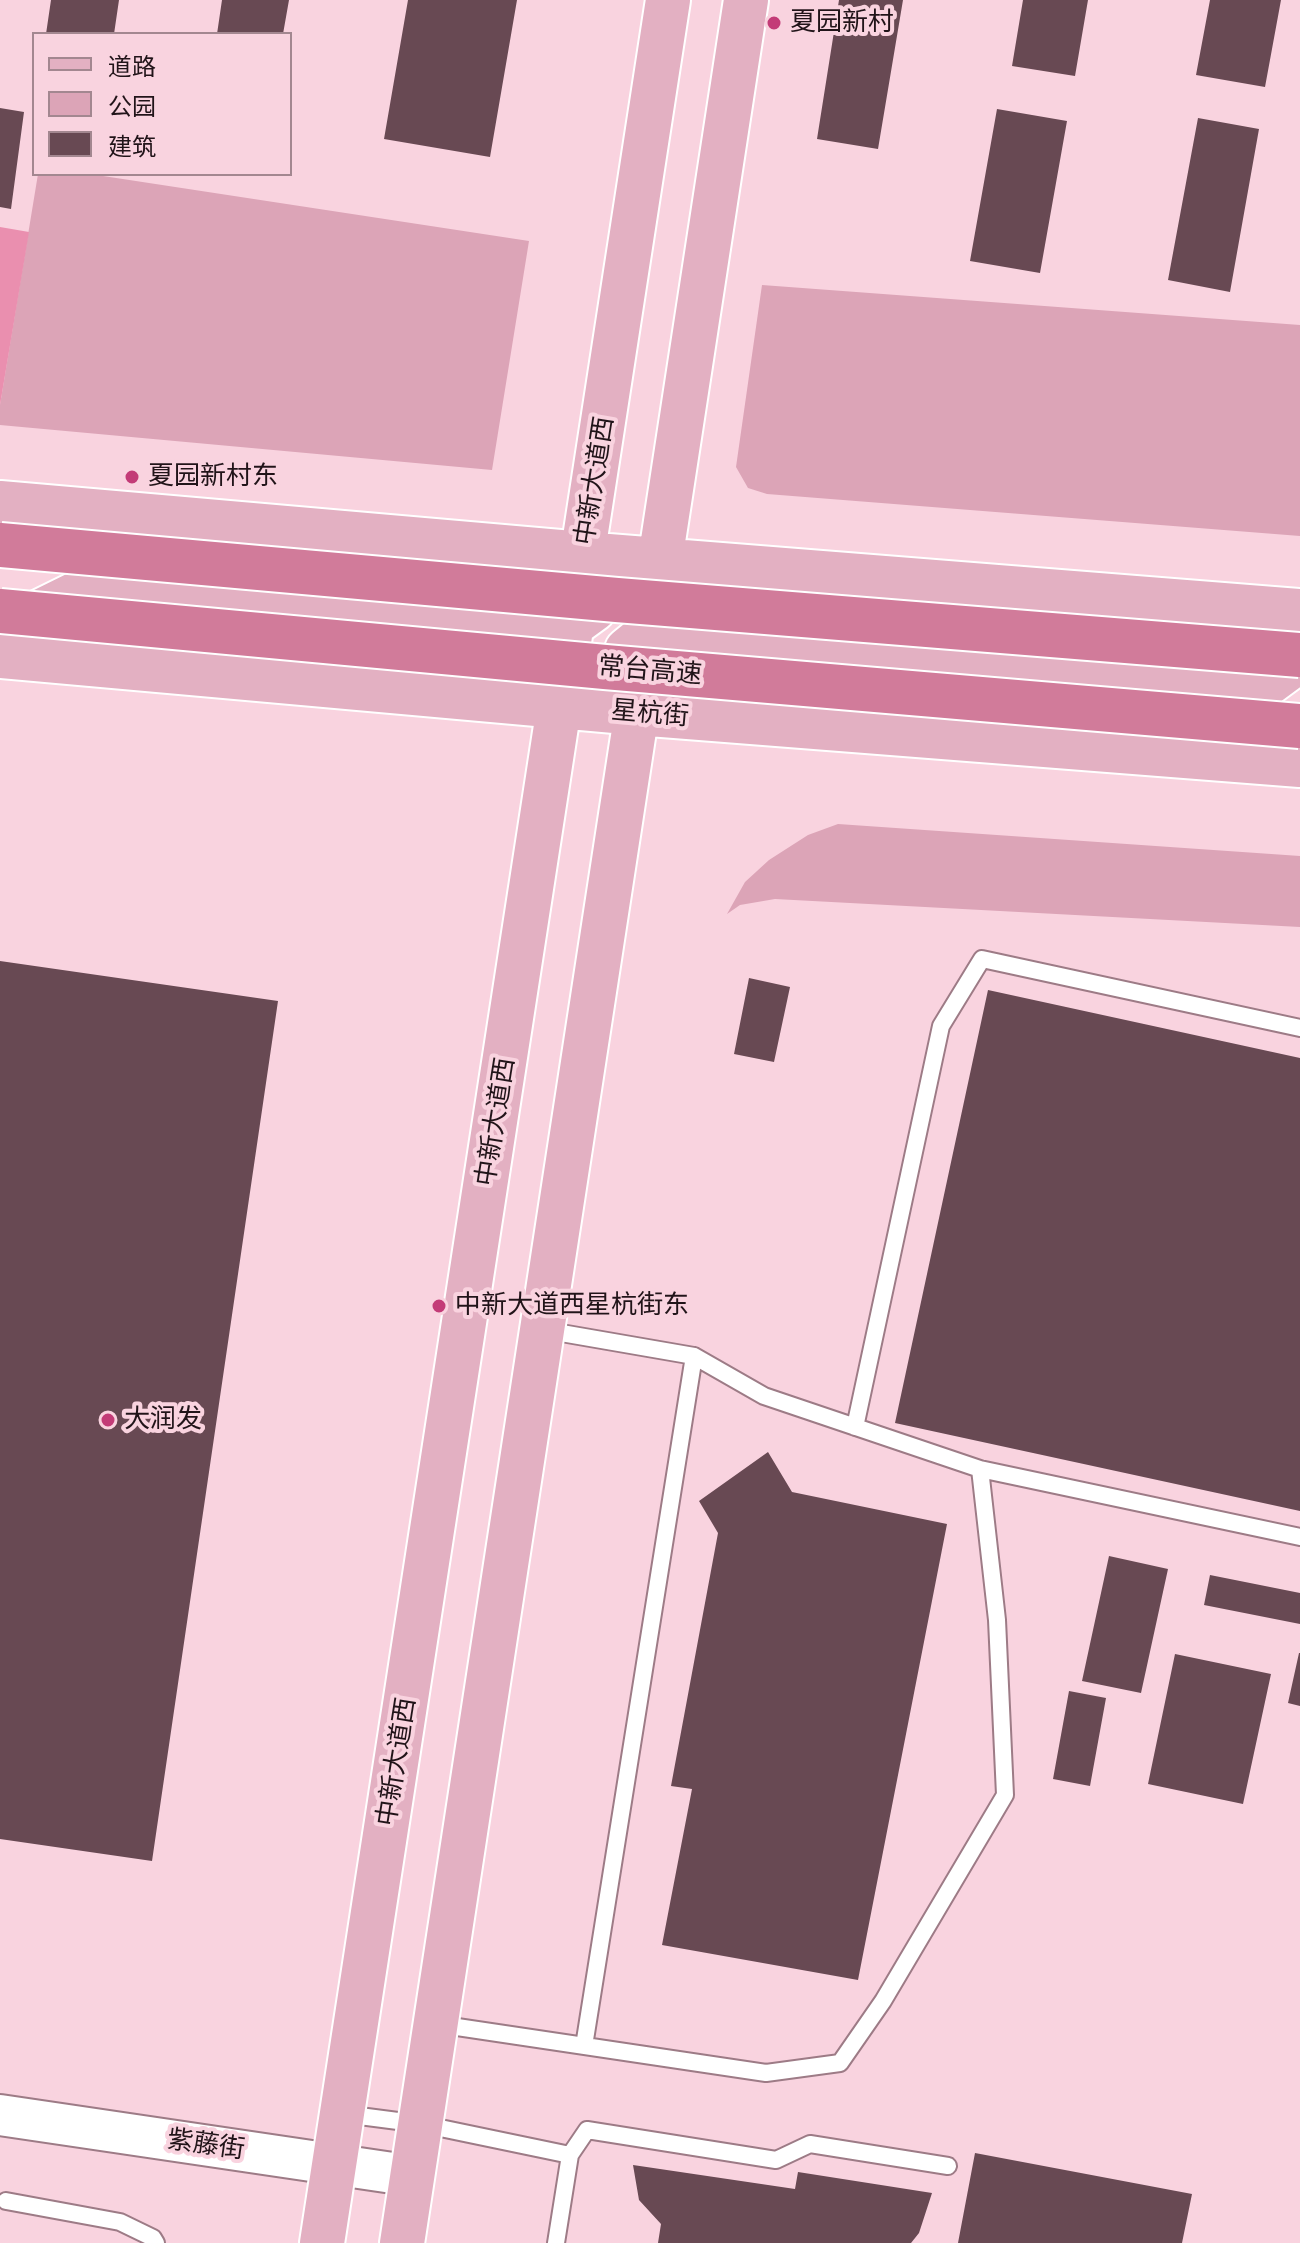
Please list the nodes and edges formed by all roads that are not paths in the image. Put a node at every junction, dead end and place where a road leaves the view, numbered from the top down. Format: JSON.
{"nodes":[{"id":1,"x":668,"y":0,"type":"edge"},
{"id":2,"x":746,"y":0,"type":"edge"},
{"id":3,"x":0,"y":503,"type":"edge"},
{"id":4,"x":0,"y":545,"type":"edge"},
{"id":5,"x":583,"y":554,"type":"junction"},
{"id":6,"x":660,"y":559,"type":"junction"},
{"id":7,"x":0,"y":611,"type":"edge"},
{"id":8,"x":1300,"y":611,"type":"edge"},
{"id":9,"x":572,"y":625,"type":"junction"},
{"id":10,"x":0,"y":631,"type":"edge"},
{"id":11,"x":649,"y":632,"type":"junction"},
{"id":12,"x":0,"y":656,"type":"edge"},
{"id":13,"x":1300,"y":658,"type":"edge"},
{"id":14,"x":560,"y":705,"type":"junction"},
{"id":15,"x":637,"y":713,"type":"junction"},
{"id":16,"x":1300,"y":726,"type":"edge"},
{"id":17,"x":1300,"y":765,"type":"edge"},
{"id":18,"x":1300,"y":1028,"type":"edge"},
{"id":19,"x":542,"y":1329,"type":"junction"},
{"id":20,"x":694,"y":1356,"type":"junction"},
{"id":21,"x":855,"y":1427,"type":"junction"},
{"id":22,"x":980,"y":1469,"type":"junction"},
{"id":23,"x":1300,"y":1537,"type":"edge"},
{"id":24,"x":436,"y":2024,"type":"junction"},
{"id":25,"x":584,"y":2046,"type":"junction"},
{"id":26,"x":342,"y":2113,"type":"junction"},
{"id":27,"x":0,"y":2115,"type":"edge"},
{"id":28,"x":421,"y":2124,"type":"junction"},
{"id":29,"x":570,"y":2155,"type":"junction"},
{"id":30,"x":334,"y":2164,"type":"junction"},
{"id":31,"x":948,"y":2166,"type":"dead end"},
{"id":32,"x":413,"y":2176,"type":"junction"},
{"id":33,"x":6,"y":2201,"type":"dead end"},
{"id":34,"x":156,"y":2243,"type":"edge"},
{"id":35,"x":322,"y":2243,"type":"edge"},
{"id":36,"x":402,"y":2243,"type":"edge"},
{"id":37,"x":556,"y":2243,"type":"edge"}],
"edges":[{"from":1,"to":5,"type":"main road","name":"中新大道西"},
{"from":2,"to":6,"type":"main road"},
{"from":3,"to":5,"type":"main road"},
{"from":4,"to":13,"type":"highway","bridge":true},
{"from":5,"to":6,"type":"main road"},
{"from":5,"to":9,"type":"main road","name":"中新大道西"},
{"from":6,"to":8,"type":"main road"},
{"from":6,"to":9,"type":"main road"},
{"from":6,"to":11,"type":"main road"},
{"from":7,"to":16,"type":"highway","name":"常台高速","bridge":true},
{"from":9,"to":10,"type":"main road"},
{"from":9,"to":14,"type":"main road","name":"中新大道西"},
{"from":11,"to":13,"type":"main road"},
{"from":11,"to":14,"type":"main road"},
{"from":11,"to":15,"type":"main road"},
{"from":12,"to":14,"type":"main road","name":"星杭街"},
{"from":14,"to":15,"type":"main road","name":"星杭街"},
{"from":14,"to":26,"type":"main road","name":"中新大道西"},
{"from":15,"to":17,"type":"main road","name":"星杭街"},
{"from":15,"to":19,"type":"main road"},
{"from":18,"to":21,"type":"lane"},
{"from":19,"to":20,"type":"lane"},
{"from":19,"to":24,"type":"main road"},
{"from":20,"to":21,"type":"lane"},
{"from":20,"to":25,"type":"lane"},
{"from":21,"to":22,"type":"lane"},
{"from":22,"to":23,"type":"lane"},
{"from":22,"to":25,"type":"lane"},
{"from":24,"to":25,"type":"lane"},
{"from":24,"to":28,"type":"main road"},
{"from":26,"to":28,"type":"lane"},
{"from":26,"to":30,"type":"main road","name":"中新大道西"},
{"from":27,"to":30,"type":"street","name":"紫藤街"},
{"from":28,"to":29,"type":"lane"},
{"from":28,"to":32,"type":"main road"},
{"from":29,"to":31,"type":"lane"},
{"from":29,"to":37,"type":"lane"},
{"from":30,"to":32,"type":"street","name":"紫藤街"},
{"from":30,"to":35,"type":"main road","name":"中新大道西"},
{"from":32,"to":36,"type":"main road"},
{"from":33,"to":34,"type":"lane"}]}
